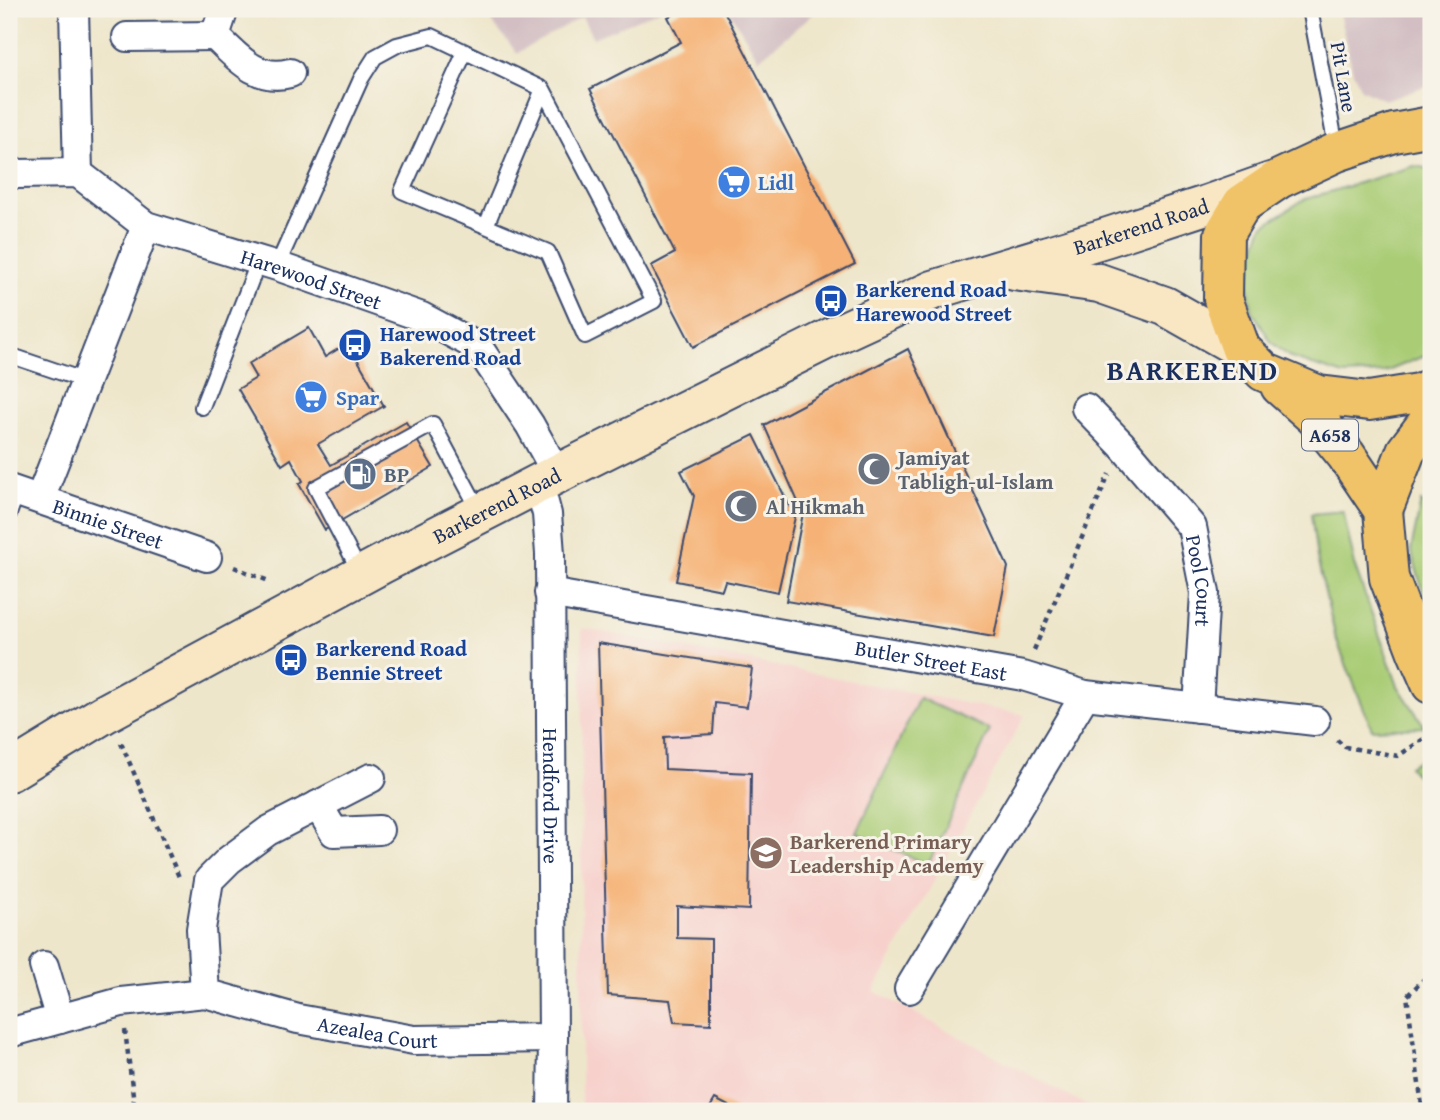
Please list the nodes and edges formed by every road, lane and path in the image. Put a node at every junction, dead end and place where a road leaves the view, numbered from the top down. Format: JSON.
{"nodes":[{"id":1,"x":74,"y":9,"type":"edge"},
{"id":2,"x":224,"y":9,"type":"edge"},
{"id":3,"x":1310,"y":9,"type":"edge"},
{"id":4,"x":215,"y":36,"type":"junction"},
{"id":5,"x":127,"y":37,"type":"dead end"},
{"id":6,"x":465,"y":52,"type":"junction"},
{"id":7,"x":290,"y":72,"type":"dead end"},
{"id":8,"x":543,"y":89,"type":"junction"},
{"id":9,"x":1431,"y":126,"type":"edge"},
{"id":10,"x":1337,"y":152,"type":"junction"},
{"id":11,"x":9,"y":172,"type":"edge"},
{"id":12,"x":78,"y":173,"type":"junction"},
{"id":13,"x":1279,"y":179,"type":"junction"},
{"id":14,"x":146,"y":226,"type":"junction"},
{"id":15,"x":486,"y":226,"type":"junction"},
{"id":16,"x":268,"y":263,"type":"junction"},
{"id":17,"x":999,"y":269,"type":"junction"},
{"id":18,"x":9,"y":355,"type":"edge"},
{"id":19,"x":1252,"y":361,"type":"junction"},
{"id":20,"x":86,"y":381,"type":"junction"},
{"id":21,"x":1431,"y":388,"type":"edge"},
{"id":22,"x":202,"y":407,"type":"dead end"},
{"id":23,"x":1086,"y":408,"type":"dead end"},
{"id":24,"x":1431,"y":418,"type":"edge"},
{"id":25,"x":1121,"y":444,"type":"junction"},
{"id":26,"x":548,"y":479,"type":"junction"},
{"id":27,"x":19,"y":498,"type":"edge"},
{"id":28,"x":1383,"y":510,"type":"junction"},
{"id":29,"x":481,"y":513,"type":"junction"},
{"id":30,"x":207,"y":557,"type":"joint"},
{"id":31,"x":362,"y":575,"type":"junction"},
{"id":32,"x":549,"y":593,"type":"junction"},
{"id":33,"x":316,"y":600,"type":"junction"},
{"id":34,"x":1023,"y":676,"type":"junction"},
{"id":35,"x":1431,"y":684,"type":"edge"},
{"id":36,"x":1085,"y":695,"type":"junction"},
{"id":37,"x":1198,"y":708,"type":"junction"},
{"id":38,"x":1315,"y":721,"type":"joint"},
{"id":39,"x":1431,"y":734,"type":"edge"},
{"id":40,"x":109,"y":747,"type":"dead end"},
{"id":41,"x":9,"y":772,"type":"edge"},
{"id":42,"x":371,"y":778,"type":"dead end"},
{"id":43,"x":318,"y":805,"type":"junction"},
{"id":44,"x":379,"y":830,"type":"dead end"},
{"id":45,"x":179,"y":879,"type":"dead end"},
{"id":46,"x":44,"y":966,"type":"dead end"},
{"id":47,"x":1431,"y":972,"type":"edge"},
{"id":48,"x":909,"y":989,"type":"dead end"},
{"id":49,"x":205,"y":993,"type":"junction"},
{"id":50,"x":121,"y":1002,"type":"junction"},
{"id":51,"x":60,"y":1019,"type":"junction"},
{"id":52,"x":9,"y":1033,"type":"edge"},
{"id":53,"x":553,"y":1038,"type":"junction"},
{"id":54,"x":135,"y":1111,"type":"edge"},
{"id":55,"x":552,"y":1111,"type":"edge"},
{"id":56,"x":1416,"y":1111,"type":"edge"}],
"edges":[{"from":1,"to":12,"type":"street"},
{"from":2,"to":4,"type":"street"},
{"from":3,"to":10,"type":"lane","name":"Pit Lane"},
{"from":4,"to":5,"type":"street"},
{"from":4,"to":7,"type":"street"},
{"from":6,"to":8,"type":"lane"},
{"from":6,"to":15,"type":"lane"},
{"from":6,"to":16,"type":"lane"},
{"from":8,"to":15,"type":"lane"},
{"from":8,"to":15,"type":"lane"},
{"from":9,"to":10,"type":"main road"},
{"from":10,"to":13,"type":"main road"},
{"from":11,"to":12,"type":"street"},
{"from":12,"to":14,"type":"street","name":"Harewood Street"},
{"from":13,"to":17,"type":"main road","name":"Barkerend Road"},
{"from":13,"to":19,"type":"main road"},
{"from":14,"to":16,"type":"street","name":"Harewood Street"},
{"from":14,"to":20,"type":"street"},
{"from":16,"to":22,"type":"lane"},
{"from":16,"to":26,"type":"street","name":"Harewood Street"},
{"from":17,"to":19,"type":"main road","name":"Barkerend Road"},
{"from":17,"to":26,"type":"main road","name":"Barkerend Road"},
{"from":18,"to":20,"type":"lane"},
{"from":19,"to":21,"type":"main road"},
{"from":19,"to":28,"type":"main road","number":"A658"},
{"from":20,"to":27,"type":"street"},
{"from":23,"to":25,"type":"street","name":"Pool Court"},
{"from":24,"to":28,"type":"main road","number":"A658"},
{"from":25,"to":34,"type":"path"},
{"from":25,"to":37,"type":"street","name":"Pool Court"},
{"from":26,"to":29,"type":"main road","name":"Barkerend Road"},
{"from":26,"to":32,"type":"street","name":"Hendford Drive"},
{"from":27,"to":30,"type":"street","name":"Binnie Street"},
{"from":28,"to":35,"type":"main road","number":"A658"},
{"from":29,"to":31,"type":"main road","name":"Barkerend Road"},
{"from":29,"to":31,"type":"lane"},
{"from":30,"to":33,"type":"path"},
{"from":31,"to":33,"type":"main road","name":"Barkerend Road"},
{"from":32,"to":34,"type":"street","name":"Butler Street East"},
{"from":32,"to":53,"type":"street","name":"Hendford Drive"},
{"from":33,"to":41,"type":"main road","name":"Barkerend Road"},
{"from":34,"to":36,"type":"street","name":"Butler Street East"},
{"from":36,"to":37,"type":"street","name":"Butler Street East"},
{"from":36,"to":48,"type":"street"},
{"from":37,"to":38,"type":"street","name":"Butler Street East"},
{"from":38,"to":39,"type":"path"},
{"from":40,"to":45,"type":"path"},
{"from":42,"to":43,"type":"street"},
{"from":43,"to":44,"type":"street"},
{"from":43,"to":49,"type":"street"},
{"from":46,"to":51,"type":"street"},
{"from":47,"to":56,"type":"path"},
{"from":49,"to":50,"type":"street","name":"Azealea Court"},
{"from":49,"to":53,"type":"street","name":"Azealea Court"},
{"from":50,"to":51,"type":"street","name":"Azealea Court"},
{"from":50,"to":54,"type":"path"},
{"from":51,"to":52,"type":"street","name":"Azealea Court"},
{"from":53,"to":55,"type":"street","name":"Hendford Drive"}]}
